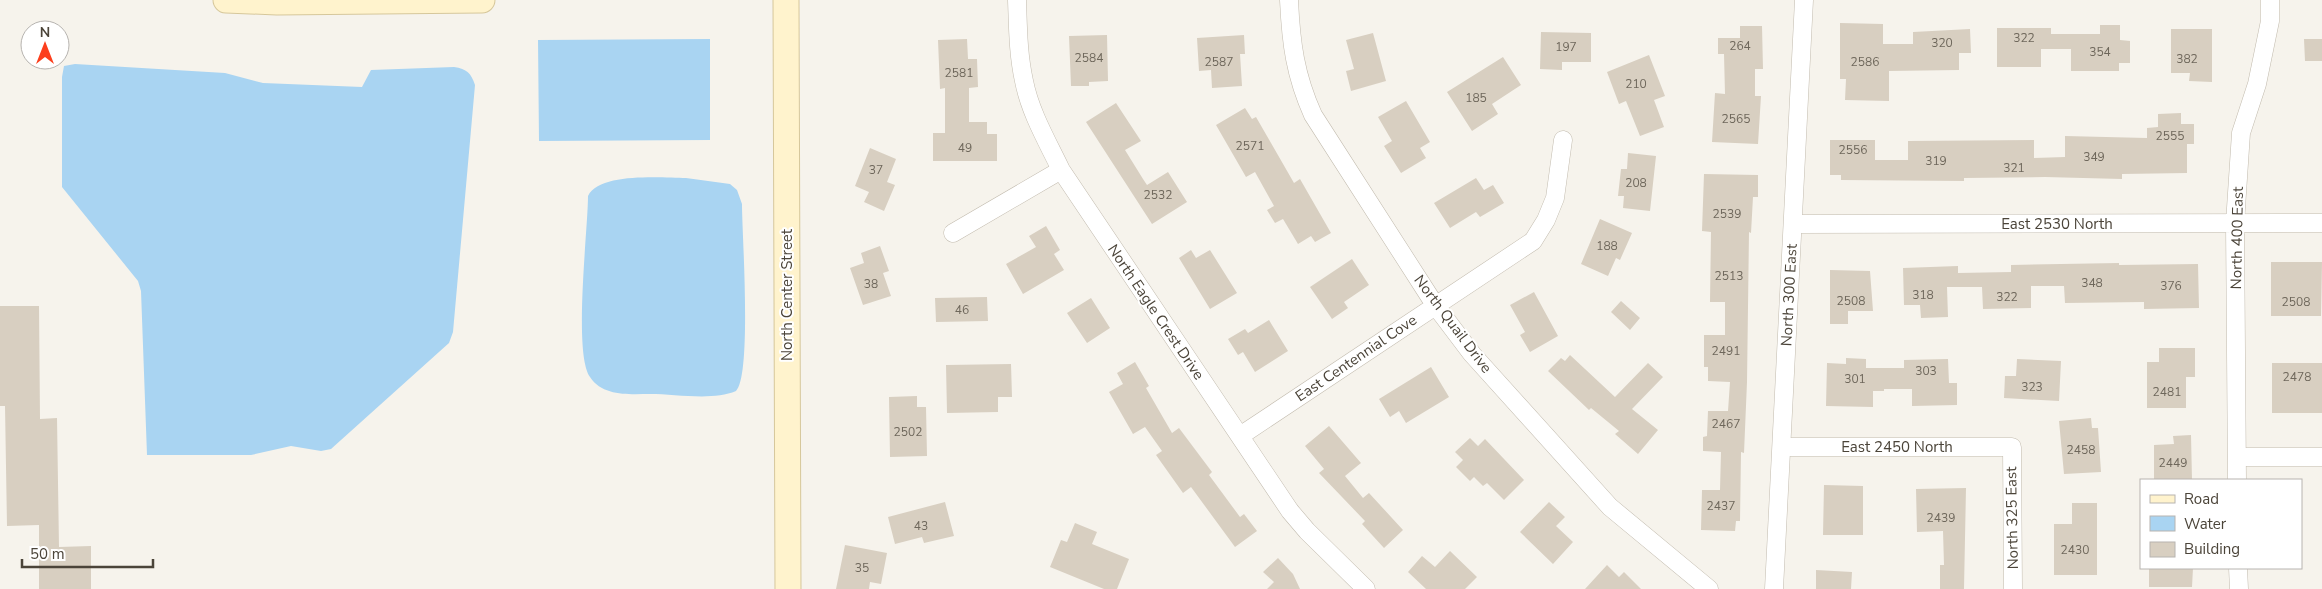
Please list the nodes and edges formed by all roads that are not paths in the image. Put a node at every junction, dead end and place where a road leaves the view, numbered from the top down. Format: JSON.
{"nodes":[{"id":1,"x":226,"y":0,"type":"edge"},
{"id":2,"x":482,"y":0,"type":"edge"},
{"id":3,"x":786,"y":0,"type":"edge"},
{"id":4,"x":1017,"y":0,"type":"edge"},
{"id":5,"x":1289,"y":0,"type":"edge"},
{"id":6,"x":1804,"y":0,"type":"edge"},
{"id":7,"x":2270,"y":0,"type":"edge"},
{"id":8,"x":1563,"y":140,"type":"dead end"},
{"id":9,"x":1060,"y":170,"type":"junction"},
{"id":10,"x":2322,"y":223,"type":"edge"},
{"id":11,"x":1793,"y":224,"type":"junction"},
{"id":12,"x":2235,"y":224,"type":"junction"},
{"id":13,"x":952,"y":232,"type":"dead end"},
{"id":14,"x":1435,"y":305,"type":"junction"},
{"id":15,"x":1240,"y":436,"type":"junction"},
{"id":16,"x":1782,"y":447,"type":"junction"},
{"id":17,"x":2012,"y":447,"type":"joint"},
{"id":18,"x":2322,"y":457,"type":"edge"},
{"id":19,"x":2237,"y":458,"type":"junction"},
{"id":20,"x":2238,"y":479,"type":"edge"},
{"id":21,"x":2238,"y":569,"type":"edge"},
{"id":22,"x":788,"y":589,"type":"edge"},
{"id":23,"x":1366,"y":589,"type":"edge"},
{"id":24,"x":1709,"y":589,"type":"edge"},
{"id":25,"x":1774,"y":589,"type":"edge"},
{"id":26,"x":2013,"y":589,"type":"edge"},
{"id":27,"x":2239,"y":589,"type":"edge"}],
"edges":[{"from":1,"to":2,"type":"street"},
{"from":3,"to":22,"type":"street","name":"North Center Street"},
{"from":4,"to":9,"type":"street","name":"North Eagle Crest Drive"},
{"from":5,"to":14,"type":"street","name":"North Quail Drive"},
{"from":6,"to":11,"type":"street","name":"North 300 East"},
{"from":7,"to":12,"type":"street","name":"North 400 East"},
{"from":8,"to":14,"type":"street","name":"East Centennial Cove"},
{"from":9,"to":13,"type":"street"},
{"from":9,"to":15,"type":"street","name":"North Eagle Crest Drive"},
{"from":10,"to":12,"type":"street","name":"East 2530 North"},
{"from":11,"to":12,"type":"street","name":"East 2530 North"},
{"from":11,"to":16,"type":"street","name":"North 300 East"},
{"from":12,"to":19,"type":"street","name":"North 400 East"},
{"from":14,"to":15,"type":"street","name":"East Centennial Cove"},
{"from":14,"to":24,"type":"street","name":"North Quail Drive"},
{"from":15,"to":23,"type":"street","name":"North Eagle Crest Drive"},
{"from":16,"to":17,"type":"street","name":"East 2450 North"},
{"from":16,"to":25,"type":"street","name":"North 300 East"},
{"from":17,"to":26,"type":"street","name":"North 325 East"},
{"from":18,"to":19,"type":"street"},
{"from":19,"to":20,"type":"street","name":"North 400 East"},
{"from":21,"to":27,"type":"street"}]}
